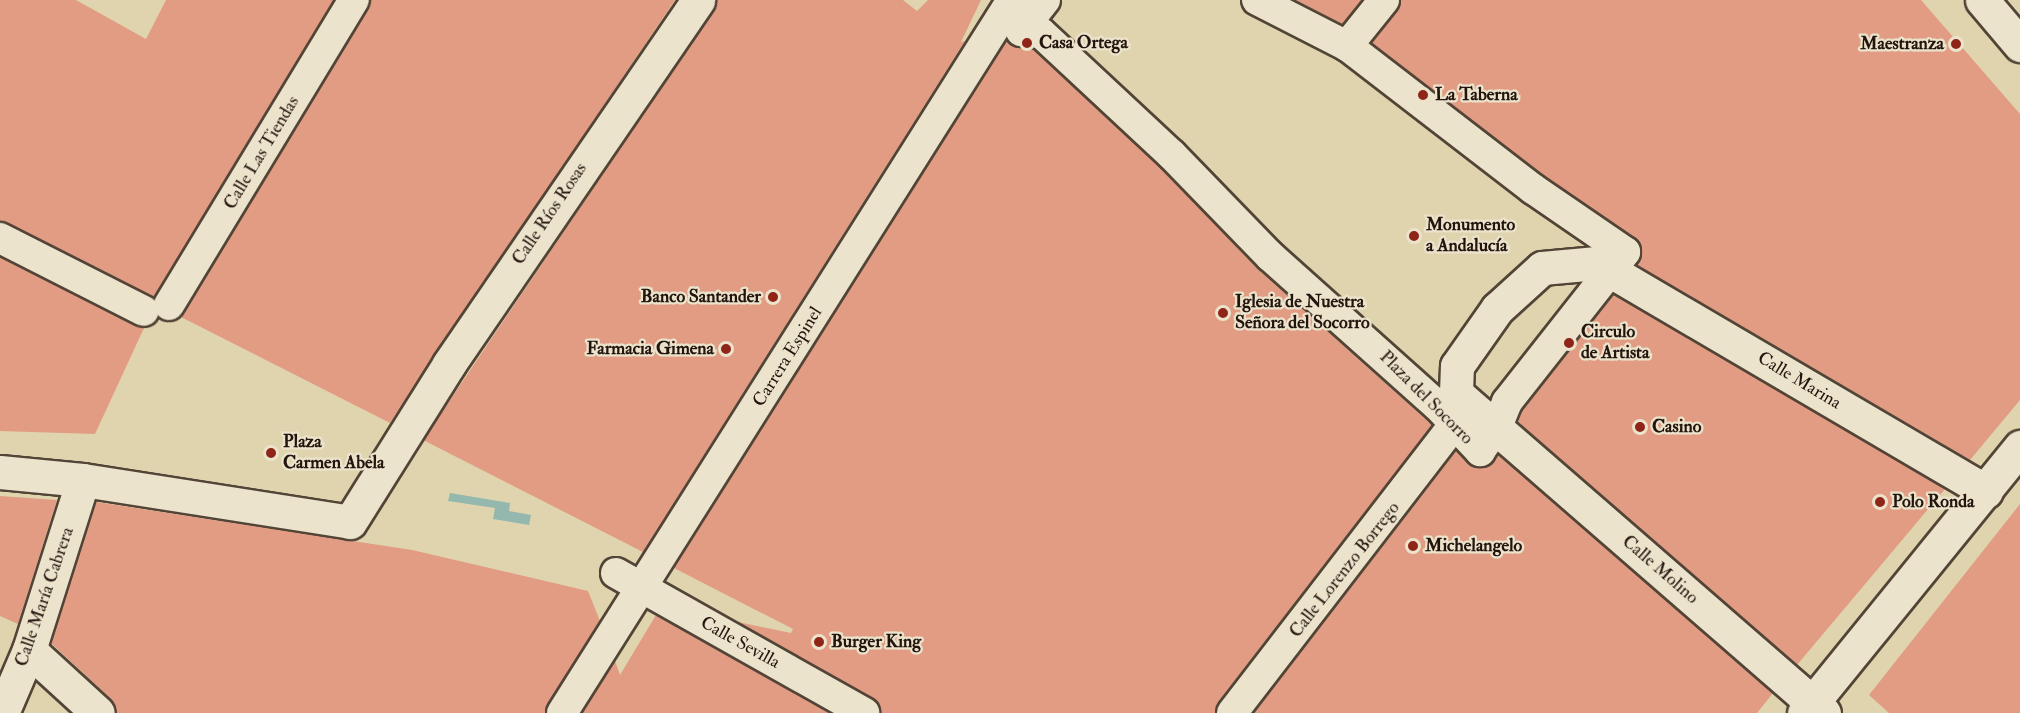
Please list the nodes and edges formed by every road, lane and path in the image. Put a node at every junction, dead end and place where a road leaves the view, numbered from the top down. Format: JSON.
{"nodes":[{"id":1,"x":354,"y":0,"type":"edge"},
{"id":2,"x":698,"y":0,"type":"edge"},
{"id":3,"x":1012,"y":0,"type":"edge"},
{"id":4,"x":1045,"y":0,"type":"edge"},
{"id":5,"x":1257,"y":0,"type":"edge"},
{"id":6,"x":1384,"y":0,"type":"edge"},
{"id":7,"x":1982,"y":0,"type":"edge"},
{"id":8,"x":1347,"y":45,"type":"junction"},
{"id":9,"x":2020,"y":45,"type":"edge"},
{"id":10,"x":0,"y":238,"type":"edge"},
{"id":11,"x":1611,"y":270,"type":"junction"},
{"id":12,"x":1454,"y":424,"type":"junction"},
{"id":13,"x":1497,"y":428,"type":"junction"},
{"id":14,"x":2019,"y":450,"type":"edge"},
{"id":15,"x":0,"y":472,"type":"edge"},
{"id":16,"x":83,"y":480,"type":"junction"},
{"id":17,"x":1986,"y":491,"type":"junction"},
{"id":18,"x":616,"y":573,"type":"dead end"},
{"id":19,"x":643,"y":588,"type":"junction"},
{"id":20,"x":29,"y":650,"type":"junction"},
{"id":21,"x":1813,"y":710,"type":"edge"},
{"id":22,"x":3,"y":713,"type":"edge"},
{"id":23,"x":98,"y":713,"type":"edge"},
{"id":24,"x":562,"y":713,"type":"edge"},
{"id":25,"x":864,"y":713,"type":"edge"},
{"id":26,"x":1232,"y":713,"type":"edge"}],
"edges":[{"from":1,"to":10,"type":"street","name":"Calle Las Tiendas"},
{"from":2,"to":16,"type":"street","name":"Calle Ríos Rosas"},
{"from":3,"to":19,"type":"street","name":"Carrera Espinel"},
{"from":4,"to":12,"type":"street","name":"Plaza del Socorro"},
{"from":5,"to":8,"type":"street","name":"Plaza del Socorro"},
{"from":6,"to":8,"type":"street"},
{"from":7,"to":9,"type":"street"},
{"from":8,"to":11,"type":"street","name":"Plaza del Socorro"},
{"from":11,"to":13,"type":"street","name":"Plaza del Socorro"},
{"from":11,"to":13,"type":"street","name":"Calle Marina"},
{"from":11,"to":17,"type":"street","name":"Calle Marina"},
{"from":12,"to":13,"type":"street","name":"Plaza del Socorro"},
{"from":12,"to":26,"type":"street","name":"Calle Lorenzo Borrego"},
{"from":13,"to":21,"type":"street","name":"Calle Molino"},
{"from":14,"to":17,"type":"street"},
{"from":15,"to":16,"type":"street"},
{"from":16,"to":20,"type":"street","name":"Calle María Cabrera"},
{"from":17,"to":21,"type":"street"},
{"from":18,"to":19,"type":"street","name":"Calle Sevilla"},
{"from":19,"to":24,"type":"street","name":"Carrera Espinel"},
{"from":19,"to":25,"type":"street","name":"Calle Sevilla"},
{"from":20,"to":22,"type":"street","name":"Calle María Cabrera"},
{"from":20,"to":23,"type":"street"}]}
